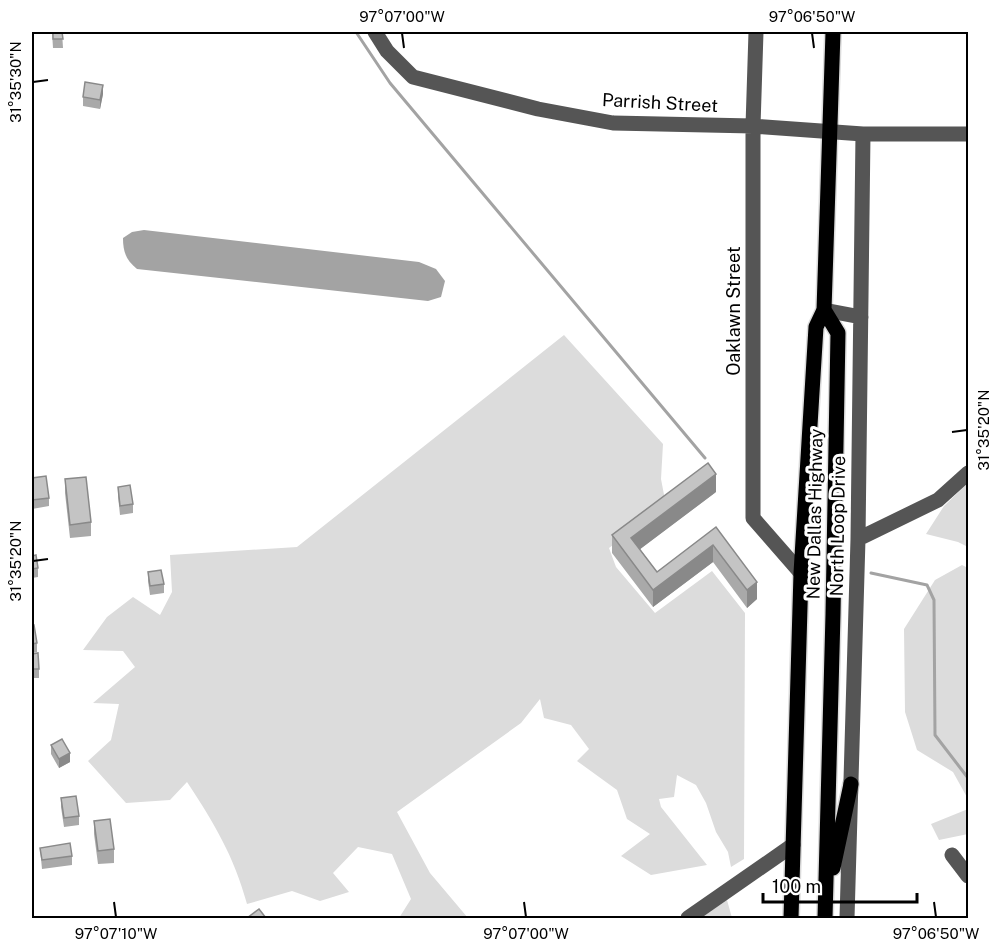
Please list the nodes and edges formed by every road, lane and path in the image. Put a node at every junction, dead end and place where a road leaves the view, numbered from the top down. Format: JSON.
{"nodes":[{"id":1,"x":375,"y":32,"type":"edge"},
{"id":2,"x":756,"y":32,"type":"edge"},
{"id":3,"x":833,"y":32,"type":"edge"},
{"id":4,"x":753,"y":126,"type":"junction"},
{"id":5,"x":831,"y":132,"type":"junction"},
{"id":6,"x":863,"y":134,"type":"junction"},
{"id":7,"x":969,"y":134,"type":"edge"},
{"id":8,"x":824,"y":310,"type":"junction"},
{"id":9,"x":861,"y":317,"type":"junction"},
{"id":10,"x":807,"y":470,"type":"joint"},
{"id":11,"x":969,"y":473,"type":"edge"},
{"id":12,"x":858,"y":539,"type":"junction"},
{"id":13,"x":801,"y":573,"type":"junction"},
{"id":14,"x":856,"y":612,"type":"junction"},
{"id":15,"x":833,"y":614,"type":"junction"},
{"id":16,"x":851,"y":783,"type":"junction"},
{"id":17,"x":793,"y":845,"type":"junction"},
{"id":18,"x":952,"y":855,"type":"dead end"},
{"id":19,"x":969,"y":876,"type":"edge"},
{"id":20,"x":825,"y":911,"type":"edge"},
{"id":21,"x":688,"y":918,"type":"edge"},
{"id":22,"x":791,"y":918,"type":"edge"},
{"id":23,"x":847,"y":918,"type":"edge"}],
"edges":[{"from":1,"to":4,"type":"street","name":"Parrish Street"},
{"from":2,"to":4,"type":"street","name":"Oaklawn Street"},
{"from":3,"to":5,"type":"main road","name":"New Dallas Highway"},
{"from":4,"to":5,"type":"street","name":"Parrish Street"},
{"from":4,"to":13,"type":"street","name":"Oaklawn Street"},
{"from":5,"to":6,"type":"street","name":"Parrish Street"},
{"from":5,"to":8,"type":"main road","name":"New Dallas Highway"},
{"from":6,"to":7,"type":"street","name":"Parrish Street"},
{"from":6,"to":9,"type":"street","name":"North Loop Drive"},
{"from":8,"to":9,"type":"street"},
{"from":8,"to":10,"type":"main road","name":"New Dallas Highway"},
{"from":8,"to":15,"type":"main road","name":"New Dallas Highway"},
{"from":9,"to":12,"type":"street","name":"North Loop Drive"},
{"from":10,"to":13,"type":"main road","name":"North Loop Drive"},
{"from":11,"to":12,"type":"street"},
{"from":12,"to":14,"type":"street","name":"North Loop Drive"},
{"from":13,"to":17,"type":"main road","name":"North Loop Drive"},
{"from":14,"to":15,"type":"street"},
{"from":14,"to":16,"type":"street","name":"North Loop Drive"},
{"from":15,"to":20,"type":"main road","name":"New Dallas Highway"},
{"from":16,"to":20,"type":"main road"},
{"from":16,"to":23,"type":"street","name":"North Loop Drive"},
{"from":17,"to":21,"type":"street"},
{"from":17,"to":22,"type":"main road","name":"North Loop Drive"},
{"from":18,"to":19,"type":"street"}]}
